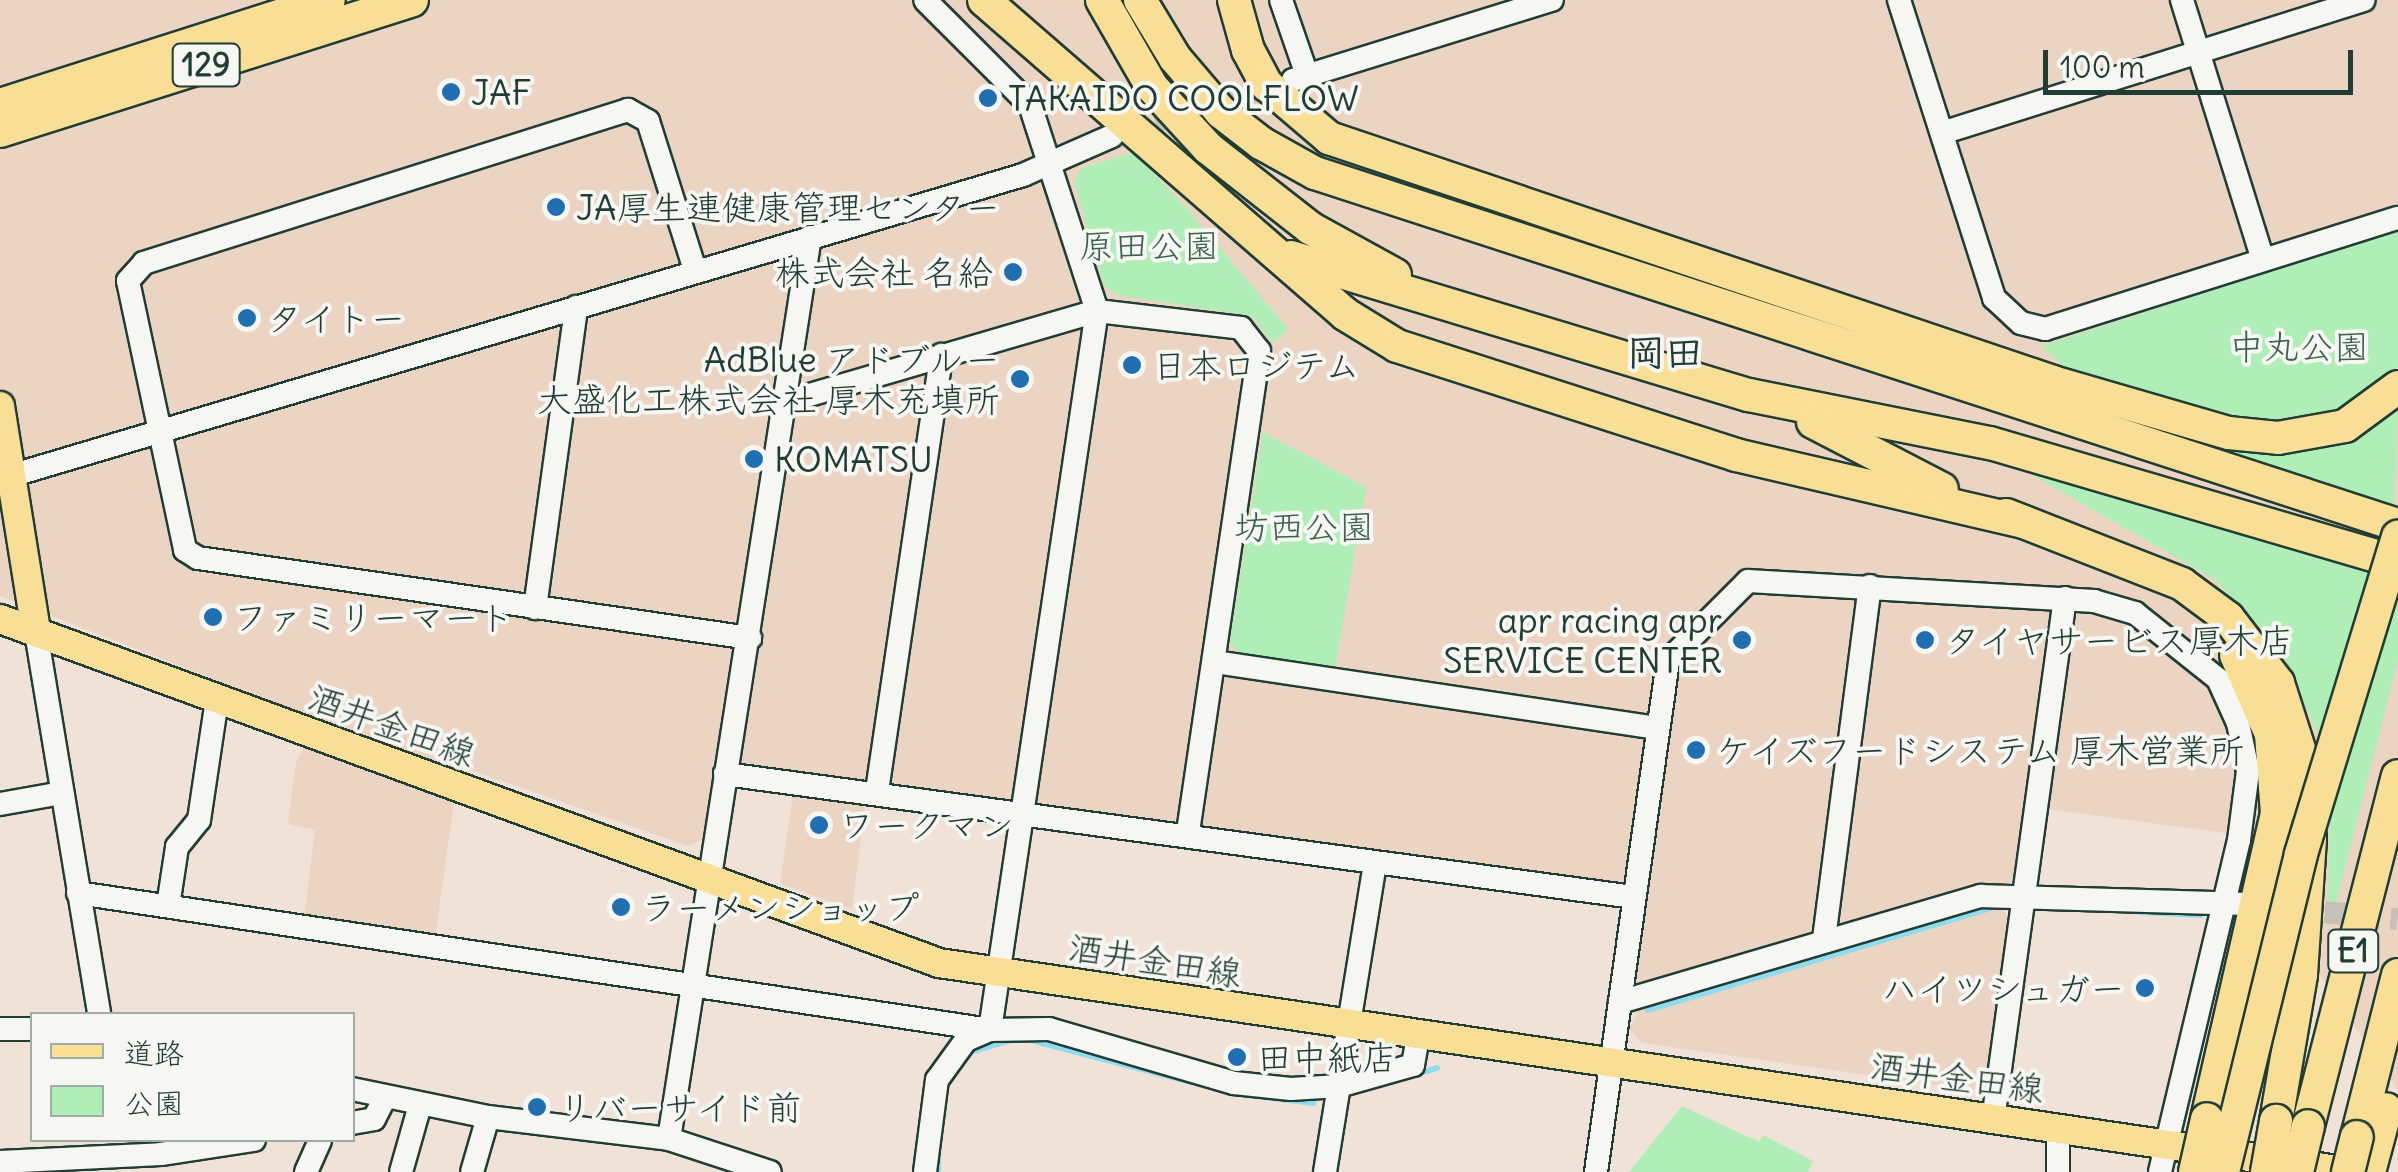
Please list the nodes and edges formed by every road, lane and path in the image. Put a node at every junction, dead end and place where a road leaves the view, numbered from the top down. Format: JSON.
{"nodes":[{"id":1,"x":329,"y":0,"type":"edge"},
{"id":2,"x":412,"y":0,"type":"edge"},
{"id":3,"x":925,"y":0,"type":"edge"},
{"id":4,"x":984,"y":0,"type":"edge"},
{"id":5,"x":1104,"y":0,"type":"edge"},
{"id":6,"x":1143,"y":0,"type":"edge"},
{"id":7,"x":1234,"y":0,"type":"edge"},
{"id":8,"x":1281,"y":0,"type":"edge"},
{"id":9,"x":1552,"y":0,"type":"edge"},
{"id":10,"x":1899,"y":0,"type":"edge"},
{"id":11,"x":2182,"y":0,"type":"edge"},
{"id":12,"x":2363,"y":0,"type":"edge"},
{"id":13,"x":2198,"y":52,"type":"junction"},
{"id":14,"x":0,"y":105,"type":"edge"},
{"id":15,"x":0,"y":131,"type":"edge"},
{"id":16,"x":1942,"y":134,"type":"junction"},
{"id":17,"x":1112,"y":136,"type":"tunnel mouth"},
{"id":18,"x":1050,"y":161,"type":"junction"},
{"id":19,"x":2398,"y":218,"type":"edge"},
{"id":20,"x":810,"y":237,"type":"junction"},
{"id":21,"x":1257,"y":238,"type":"junction"},
{"id":22,"x":2264,"y":260,"type":"junction"},
{"id":23,"x":695,"y":270,"type":"junction"},
{"id":24,"x":1770,"y":285,"type":"junction"},
{"id":25,"x":1438,"y":296,"type":"junction"},
{"id":26,"x":576,"y":307,"type":"junction"},
{"id":27,"x":1097,"y":310,"type":"junction"},
{"id":28,"x":941,"y":355,"type":"junction"},
{"id":29,"x":1881,"y":359,"type":"junction"},
{"id":30,"x":1916,"y":370,"type":"junction"},
{"id":31,"x":2053,"y":382,"type":"junction"},
{"id":32,"x":2398,"y":386,"type":"edge"},
{"id":33,"x":1749,"y":395,"type":"junction"},
{"id":34,"x":789,"y":401,"type":"junction"},
{"id":35,"x":0,"y":406,"type":"edge"},
{"id":36,"x":157,"y":431,"type":"junction"},
{"id":37,"x":6,"y":477,"type":"edge"},
{"id":38,"x":2023,"y":522,"type":"junction"},
{"id":39,"x":2398,"y":525,"type":"edge"},
{"id":40,"x":2398,"y":538,"type":"edge"},
{"id":41,"x":2089,"y":544,"type":"junction"},
{"id":42,"x":2398,"y":562,"type":"edge"},
{"id":43,"x":1870,"y":586,"type":"junction"},
{"id":44,"x":2065,"y":598,"type":"junction"},
{"id":45,"x":535,"y":608,"type":"junction"},
{"id":46,"x":0,"y":618,"type":"edge"},
{"id":47,"x":36,"y":632,"type":"junction"},
{"id":48,"x":750,"y":638,"type":"junction"},
{"id":49,"x":1215,"y":662,"type":"junction"},
{"id":50,"x":217,"y":700,"type":"junction"},
{"id":51,"x":1657,"y":728,"type":"junction"},
{"id":52,"x":725,"y":774,"type":"junction"},
{"id":53,"x":2398,"y":776,"type":"edge"},
{"id":54,"x":876,"y":791,"type":"junction"},
{"id":55,"x":62,"y":793,"type":"junction"},
{"id":56,"x":0,"y":804,"type":"edge"},
{"id":57,"x":1019,"y":813,"type":"junction"},
{"id":58,"x":1187,"y":836,"type":"junction"},
{"id":59,"x":1375,"y":864,"type":"junction"},
{"id":60,"x":709,"y":882,"type":"junction"},
{"id":61,"x":2020,"y":892,"type":"junction"},
{"id":62,"x":78,"y":894,"type":"junction"},
{"id":63,"x":1634,"y":897,"type":"junction"},
{"id":64,"x":2234,"y":903,"type":"junction"},
{"id":65,"x":168,"y":906,"type":"junction"},
{"id":66,"x":1824,"y":939,"type":"junction"},
{"id":67,"x":998,"y":974,"type":"junction"},
{"id":68,"x":2398,"y":975,"type":"edge"},
{"id":69,"x":690,"y":986,"type":"junction"},
{"id":70,"x":1620,"y":1002,"type":"junction"},
{"id":71,"x":99,"y":1012,"type":"edge"},
{"id":72,"x":1350,"y":1027,"type":"junction"},
{"id":73,"x":30,"y":1028,"type":"edge"},
{"id":74,"x":0,"y":1029,"type":"edge"},
{"id":75,"x":990,"y":1030,"type":"junction"},
{"id":76,"x":1418,"y":1036,"type":"junction"},
{"id":77,"x":1613,"y":1065,"type":"junction"},
{"id":78,"x":2398,"y":1065,"type":"edge"},
{"id":79,"x":1339,"y":1086,"type":"junction"},
{"id":80,"x":355,"y":1089,"type":"edge"},
{"id":81,"x":385,"y":1097,"type":"junction"},
{"id":82,"x":420,"y":1105,"type":"junction"},
{"id":83,"x":488,"y":1117,"type":"junction"},
{"id":84,"x":1994,"y":1120,"type":"junction"},
{"id":85,"x":355,"y":1122,"type":"edge"},
{"id":86,"x":2292,"y":1124,"type":"junction"},
{"id":87,"x":2058,"y":1130,"type":"junction"},
{"id":88,"x":2368,"y":1138,"type":"junction"},
{"id":89,"x":669,"y":1139,"type":"junction"},
{"id":90,"x":246,"y":1142,"type":"edge"},
{"id":91,"x":319,"y":1142,"type":"edge"},
{"id":92,"x":2162,"y":1159,"type":"edge"},
{"id":93,"x":0,"y":1162,"type":"edge"},
{"id":94,"x":160,"y":1163,"type":"edge"},
{"id":95,"x":719,"y":1164,"type":"edge"},
{"id":96,"x":306,"y":1172,"type":"edge"},
{"id":97,"x":401,"y":1172,"type":"edge"},
{"id":98,"x":472,"y":1172,"type":"edge"},
{"id":99,"x":770,"y":1172,"type":"edge"},
{"id":100,"x":924,"y":1172,"type":"edge"},
{"id":101,"x":1325,"y":1172,"type":"edge"},
{"id":102,"x":1596,"y":1172,"type":"edge"},
{"id":103,"x":2058,"y":1172,"type":"edge"},
{"id":104,"x":2195,"y":1172,"type":"edge"},
{"id":105,"x":2223,"y":1172,"type":"edge"},
{"id":106,"x":2266,"y":1172,"type":"edge"},
{"id":107,"x":2297,"y":1172,"type":"edge"},
{"id":108,"x":2350,"y":1172,"type":"edge"},
{"id":109,"x":2369,"y":1172,"type":"edge"}],
"edges":[{"from":1,"to":14,"type":"highway","number":"129"},
{"from":2,"to":15,"type":"highway","number":"129"},
{"from":3,"to":18,"type":"street"},
{"from":4,"to":21,"type":"highway"},
{"from":5,"to":25,"type":"highway"},
{"from":6,"to":29,"type":"highway"},
{"from":7,"to":24,"type":"highway"},
{"from":8,"to":9,"type":"street"},
{"from":10,"to":16,"type":"street"},
{"from":11,"to":13,"type":"street"},
{"from":12,"to":13,"type":"street"},
{"from":13,"to":16,"type":"street"},
{"from":13,"to":22,"type":"street"},
{"from":16,"to":22,"type":"street"},
{"from":17,"to":18,"type":"street"},
{"from":18,"to":20,"type":"street"},
{"from":18,"to":27,"type":"street"},
{"from":19,"to":22,"type":"street"},
{"from":20,"to":23,"type":"street"},
{"from":20,"to":34,"type":"street"},
{"from":21,"to":25,"type":"highway"},
{"from":21,"to":38,"type":"highway"},
{"from":23,"to":26,"type":"street"},
{"from":23,"to":36,"type":"street"},
{"from":24,"to":29,"type":"highway"},
{"from":24,"to":31,"type":"highway"},
{"from":25,"to":33,"type":"highway"},
{"from":26,"to":36,"type":"street"},
{"from":26,"to":45,"type":"street"},
{"from":27,"to":28,"type":"street"},
{"from":27,"to":49,"type":"street"},
{"from":27,"to":57,"type":"street"},
{"from":28,"to":34,"type":"street"},
{"from":28,"to":54,"type":"street"},
{"from":29,"to":30,"type":"highway"},
{"from":30,"to":31,"type":"highway"},
{"from":30,"to":39,"type":"highway"},
{"from":31,"to":32,"type":"highway"},
{"from":33,"to":38,"type":"highway"},
{"from":33,"to":42,"type":"highway"},
{"from":34,"to":48,"type":"street"},
{"from":35,"to":37,"type":"main road"},
{"from":36,"to":37,"type":"street"},
{"from":36,"to":45,"type":"street"},
{"from":37,"to":47,"type":"main road"},
{"from":38,"to":41,"type":"highway"},
{"from":40,"to":105,"type":"highway","bridge":true},
{"from":41,"to":86,"type":"highway"},
{"from":41,"to":104,"type":"highway","bridge":true},
{"from":43,"to":44,"type":"street"},
{"from":43,"to":51,"type":"street"},
{"from":43,"to":66,"type":"street"},
{"from":44,"to":61,"type":"street"},
{"from":44,"to":64,"type":"street"},
{"from":45,"to":48,"type":"street"},
{"from":46,"to":47,"type":"main road","name":"酒井金田線"},
{"from":47,"to":50,"type":"main road","name":"酒井金田線"},
{"from":47,"to":55,"type":"street"},
{"from":48,"to":52,"type":"street"},
{"from":49,"to":51,"type":"street"},
{"from":49,"to":58,"type":"street"},
{"from":50,"to":60,"type":"main road","name":"酒井金田線"},
{"from":50,"to":65,"type":"street"},
{"from":51,"to":63,"type":"street"},
{"from":52,"to":54,"type":"street"},
{"from":52,"to":60,"type":"street"},
{"from":53,"to":86,"type":"highway","number":"E1"},
{"from":54,"to":57,"type":"street"},
{"from":55,"to":56,"type":"street"},
{"from":55,"to":62,"type":"street"},
{"from":57,"to":58,"type":"street"},
{"from":57,"to":67,"type":"street"},
{"from":58,"to":59,"type":"street"},
{"from":59,"to":63,"type":"street"},
{"from":59,"to":72,"type":"street"},
{"from":60,"to":67,"type":"main road","name":"酒井金田線"},
{"from":60,"to":69,"type":"street"},
{"from":61,"to":64,"type":"street"},
{"from":61,"to":66,"type":"street"},
{"from":61,"to":84,"type":"street"},
{"from":62,"to":65,"type":"street"},
{"from":62,"to":71,"type":"street"},
{"from":63,"to":70,"type":"street"},
{"from":64,"to":92,"type":"street"},
{"from":65,"to":69,"type":"street"},
{"from":66,"to":70,"type":"street"},
{"from":67,"to":72,"type":"main road","name":"酒井金田線"},
{"from":67,"to":75,"type":"street"},
{"from":68,"to":88,"type":"highway","number":"E1"},
{"from":69,"to":75,"type":"street"},
{"from":69,"to":89,"type":"street"},
{"from":70,"to":77,"type":"street"},
{"from":72,"to":76,"type":"main road","name":"酒井金田線"},
{"from":72,"to":79,"type":"street"},
{"from":73,"to":74,"type":"street"},
{"from":75,"to":79,"type":"street"},
{"from":75,"to":100,"type":"street"},
{"from":76,"to":77,"type":"main road","name":"酒井金田線"},
{"from":76,"to":79,"type":"street"},
{"from":77,"to":84,"type":"main road","name":"酒井金田線"},
{"from":77,"to":102,"type":"street"},
{"from":78,"to":88,"type":"highway"},
{"from":79,"to":101,"type":"street"},
{"from":80,"to":81,"type":"street"},
{"from":81,"to":82,"type":"street"},
{"from":81,"to":85,"type":"street"},
{"from":82,"to":83,"type":"street"},
{"from":82,"to":97,"type":"street"},
{"from":83,"to":89,"type":"street"},
{"from":83,"to":98,"type":"street"},
{"from":84,"to":87,"type":"main road","name":"酒井金田線"},
{"from":86,"to":106,"type":"highway","bridge":true},
{"from":86,"to":107,"type":"highway","number":"E1","bridge":true},
{"from":87,"to":92,"type":"main road","name":"酒井金田線"},
{"from":87,"to":103,"type":"street"},
{"from":88,"to":108,"type":"highway","number":"E1","bridge":true},
{"from":88,"to":109,"type":"highway"},
{"from":89,"to":95,"type":"street"},
{"from":90,"to":94,"type":"street"},
{"from":91,"to":96,"type":"street"},
{"from":92,"to":108,"type":"main road","name":"酒井金田線"},
{"from":93,"to":94,"type":"street"},
{"from":95,"to":99,"type":"street"}]}
